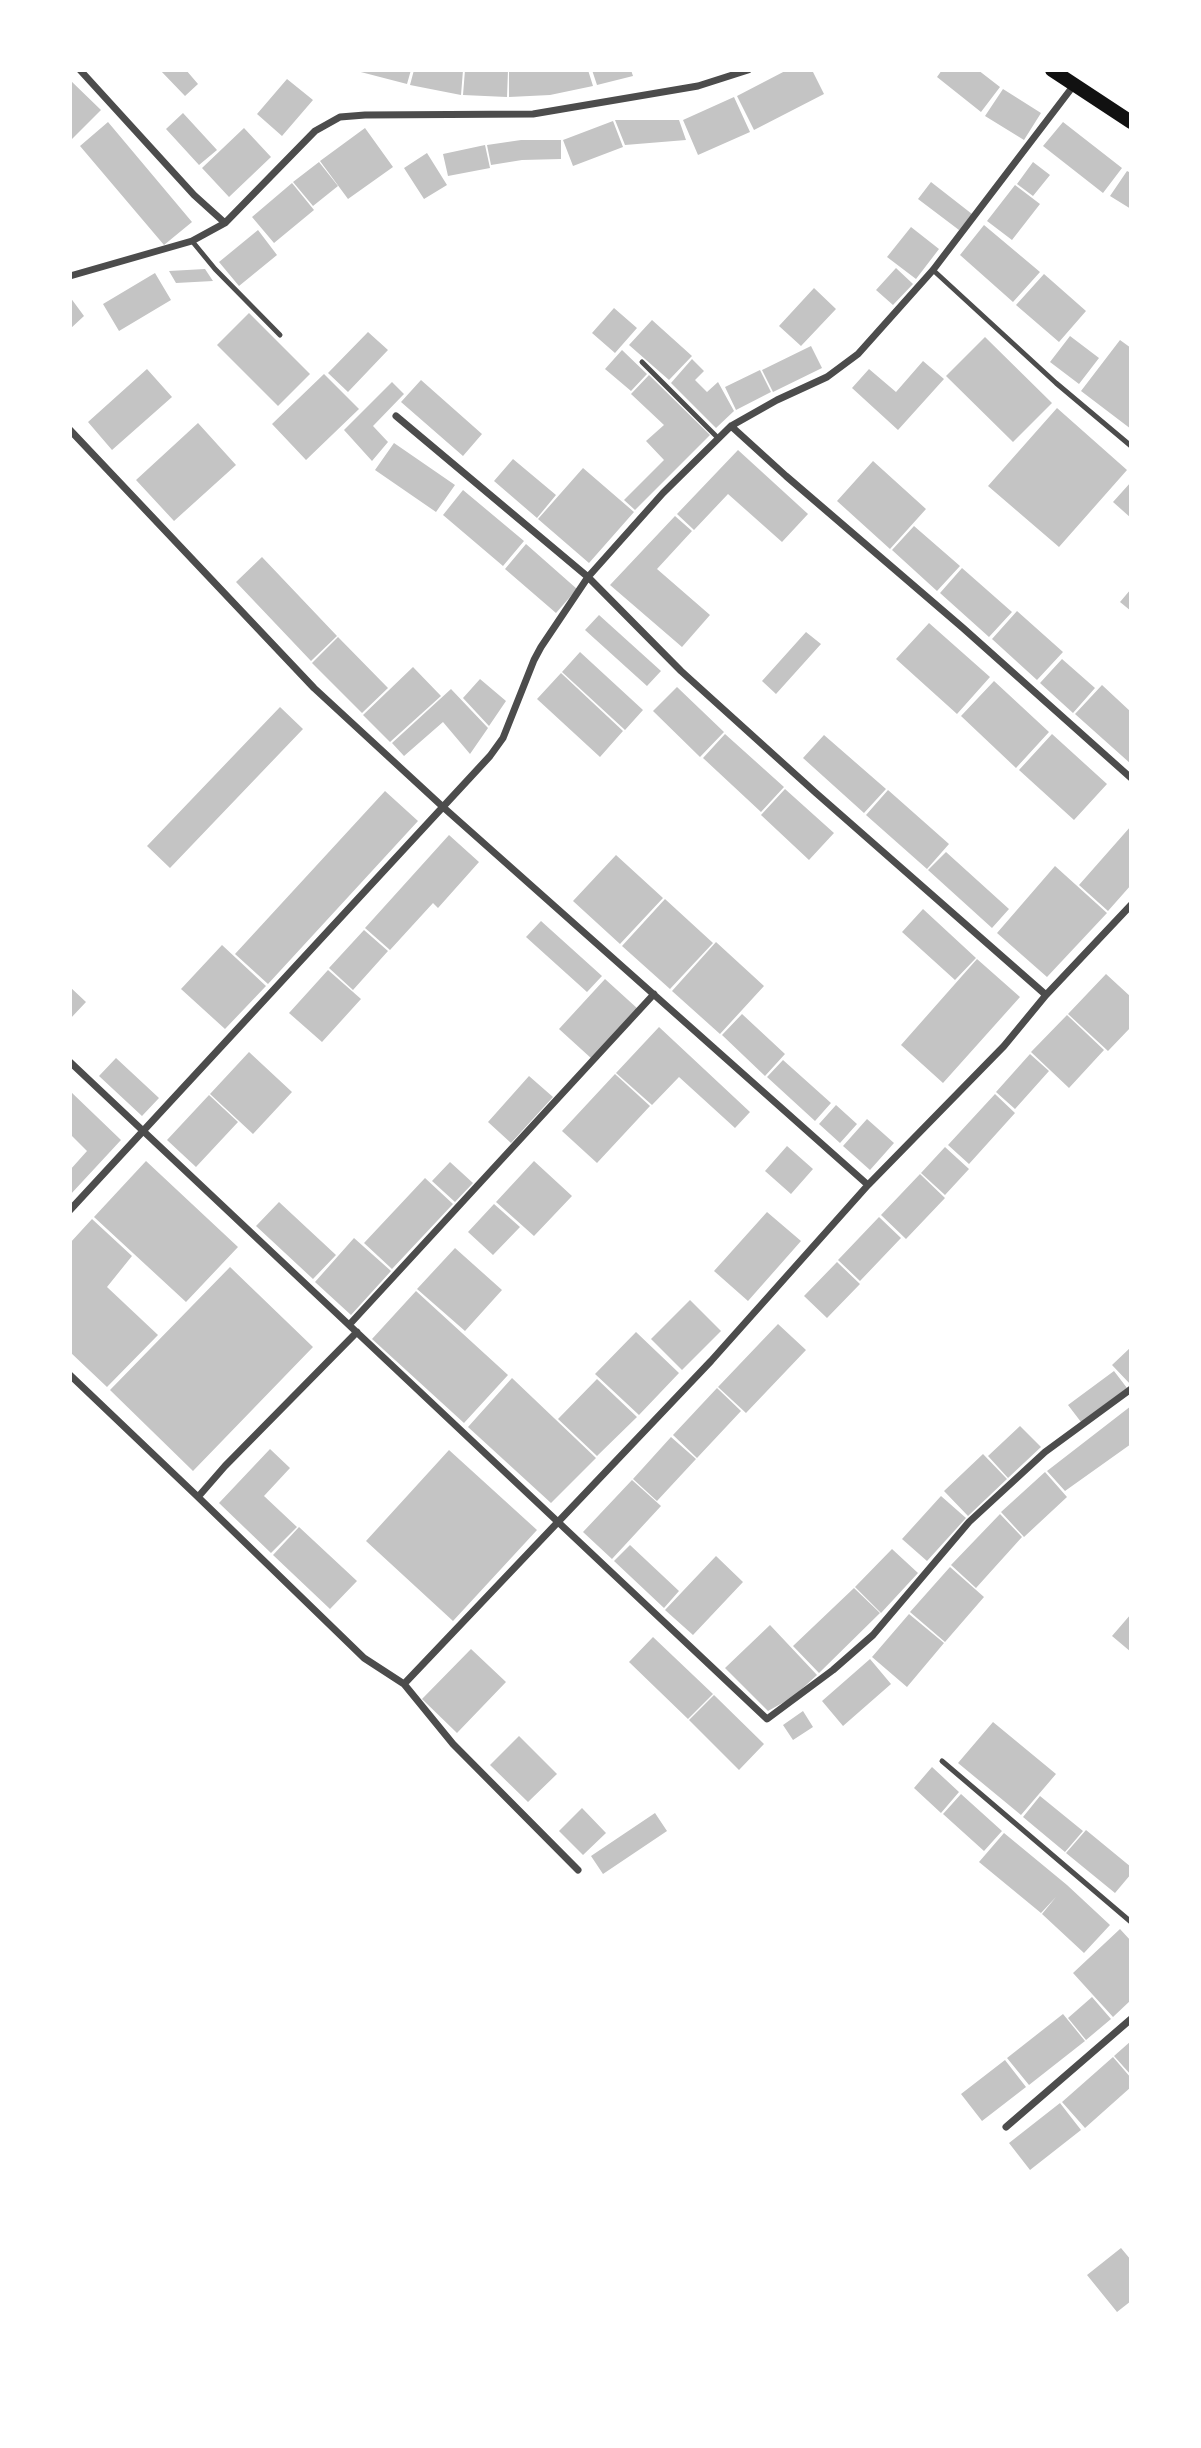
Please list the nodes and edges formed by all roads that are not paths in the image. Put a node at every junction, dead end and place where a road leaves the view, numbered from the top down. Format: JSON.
{"nodes":[{"id":1,"x":80,"y":70,"type":"edge"},
{"id":2,"x":748,"y":70,"type":"edge"},
{"id":3,"x":1052,"y":70,"type":"edge"},
{"id":4,"x":1074,"y":85,"type":"junction"},
{"id":5,"x":1131,"y":122,"type":"edge"},
{"id":6,"x":225,"y":223,"type":"junction"},
{"id":7,"x":192,"y":241,"type":"junction"},
{"id":8,"x":933,"y":270,"type":"junction"},
{"id":9,"x":70,"y":276,"type":"edge"},
{"id":10,"x":280,"y":335,"type":"dead end"},
{"id":11,"x":642,"y":362,"type":"dead end"},
{"id":12,"x":396,"y":415,"type":"dead end"},
{"id":13,"x":730,"y":426,"type":"junction"},
{"id":14,"x":70,"y":430,"type":"edge"},
{"id":15,"x":717,"y":437,"type":"junction"},
{"id":16,"x":1131,"y":446,"type":"edge"},
{"id":17,"x":588,"y":577,"type":"junction"},
{"id":18,"x":1131,"y":778,"type":"edge"},
{"id":19,"x":443,"y":807,"type":"junction"},
{"id":20,"x":1131,"y":905,"type":"edge"},
{"id":21,"x":654,"y":994,"type":"junction"},
{"id":22,"x":1046,"y":995,"type":"junction"},
{"id":23,"x":70,"y":1062,"type":"edge"},
{"id":24,"x":142,"y":1131,"type":"junction"},
{"id":25,"x":868,"y":1185,"type":"junction"},
{"id":26,"x":70,"y":1210,"type":"edge"},
{"id":27,"x":349,"y":1325,"type":"junction"},
{"id":28,"x":357,"y":1332,"type":"junction"},
{"id":29,"x":70,"y":1375,"type":"edge"},
{"id":30,"x":1131,"y":1389,"type":"edge"},
{"id":31,"x":198,"y":1497,"type":"junction"},
{"id":32,"x":556,"y":1523,"type":"junction"},
{"id":33,"x":404,"y":1684,"type":"junction"},
{"id":34,"x":942,"y":1761,"type":"dead end"},
{"id":35,"x":578,"y":1870,"type":"dead end"},
{"id":36,"x":1131,"y":1922,"type":"edge"},
{"id":37,"x":1131,"y":2018,"type":"edge"},
{"id":38,"x":1006,"y":2127,"type":"dead end"}],
"edges":[{"from":1,"to":6,"type":"street"},
{"from":2,"to":6,"type":"street"},
{"from":3,"to":4,"type":"main road"},
{"from":4,"to":5,"type":"main road"},
{"from":4,"to":8,"type":"street"},
{"from":6,"to":7,"type":"street"},
{"from":7,"to":9,"type":"street"},
{"from":7,"to":10,"type":"lane"},
{"from":8,"to":13,"type":"street"},
{"from":8,"to":16,"type":"lane"},
{"from":11,"to":15,"type":"lane"},
{"from":12,"to":17,"type":"street"},
{"from":13,"to":15,"type":"street"},
{"from":13,"to":18,"type":"street"},
{"from":14,"to":19,"type":"street"},
{"from":15,"to":17,"type":"street"},
{"from":17,"to":19,"type":"street"},
{"from":17,"to":22,"type":"street"},
{"from":19,"to":21,"type":"street"},
{"from":19,"to":24,"type":"street"},
{"from":20,"to":22,"type":"street"},
{"from":21,"to":25,"type":"street"},
{"from":21,"to":27,"type":"street"},
{"from":22,"to":25,"type":"street"},
{"from":23,"to":24,"type":"street"},
{"from":24,"to":26,"type":"street"},
{"from":24,"to":27,"type":"street"},
{"from":25,"to":32,"type":"street"},
{"from":27,"to":28,"type":"street"},
{"from":28,"to":31,"type":"street"},
{"from":28,"to":32,"type":"street"},
{"from":29,"to":31,"type":"street"},
{"from":30,"to":32,"type":"street"},
{"from":31,"to":33,"type":"street"},
{"from":32,"to":33,"type":"street"},
{"from":33,"to":35,"type":"street"},
{"from":34,"to":36,"type":"lane"},
{"from":37,"to":38,"type":"street"}]}
